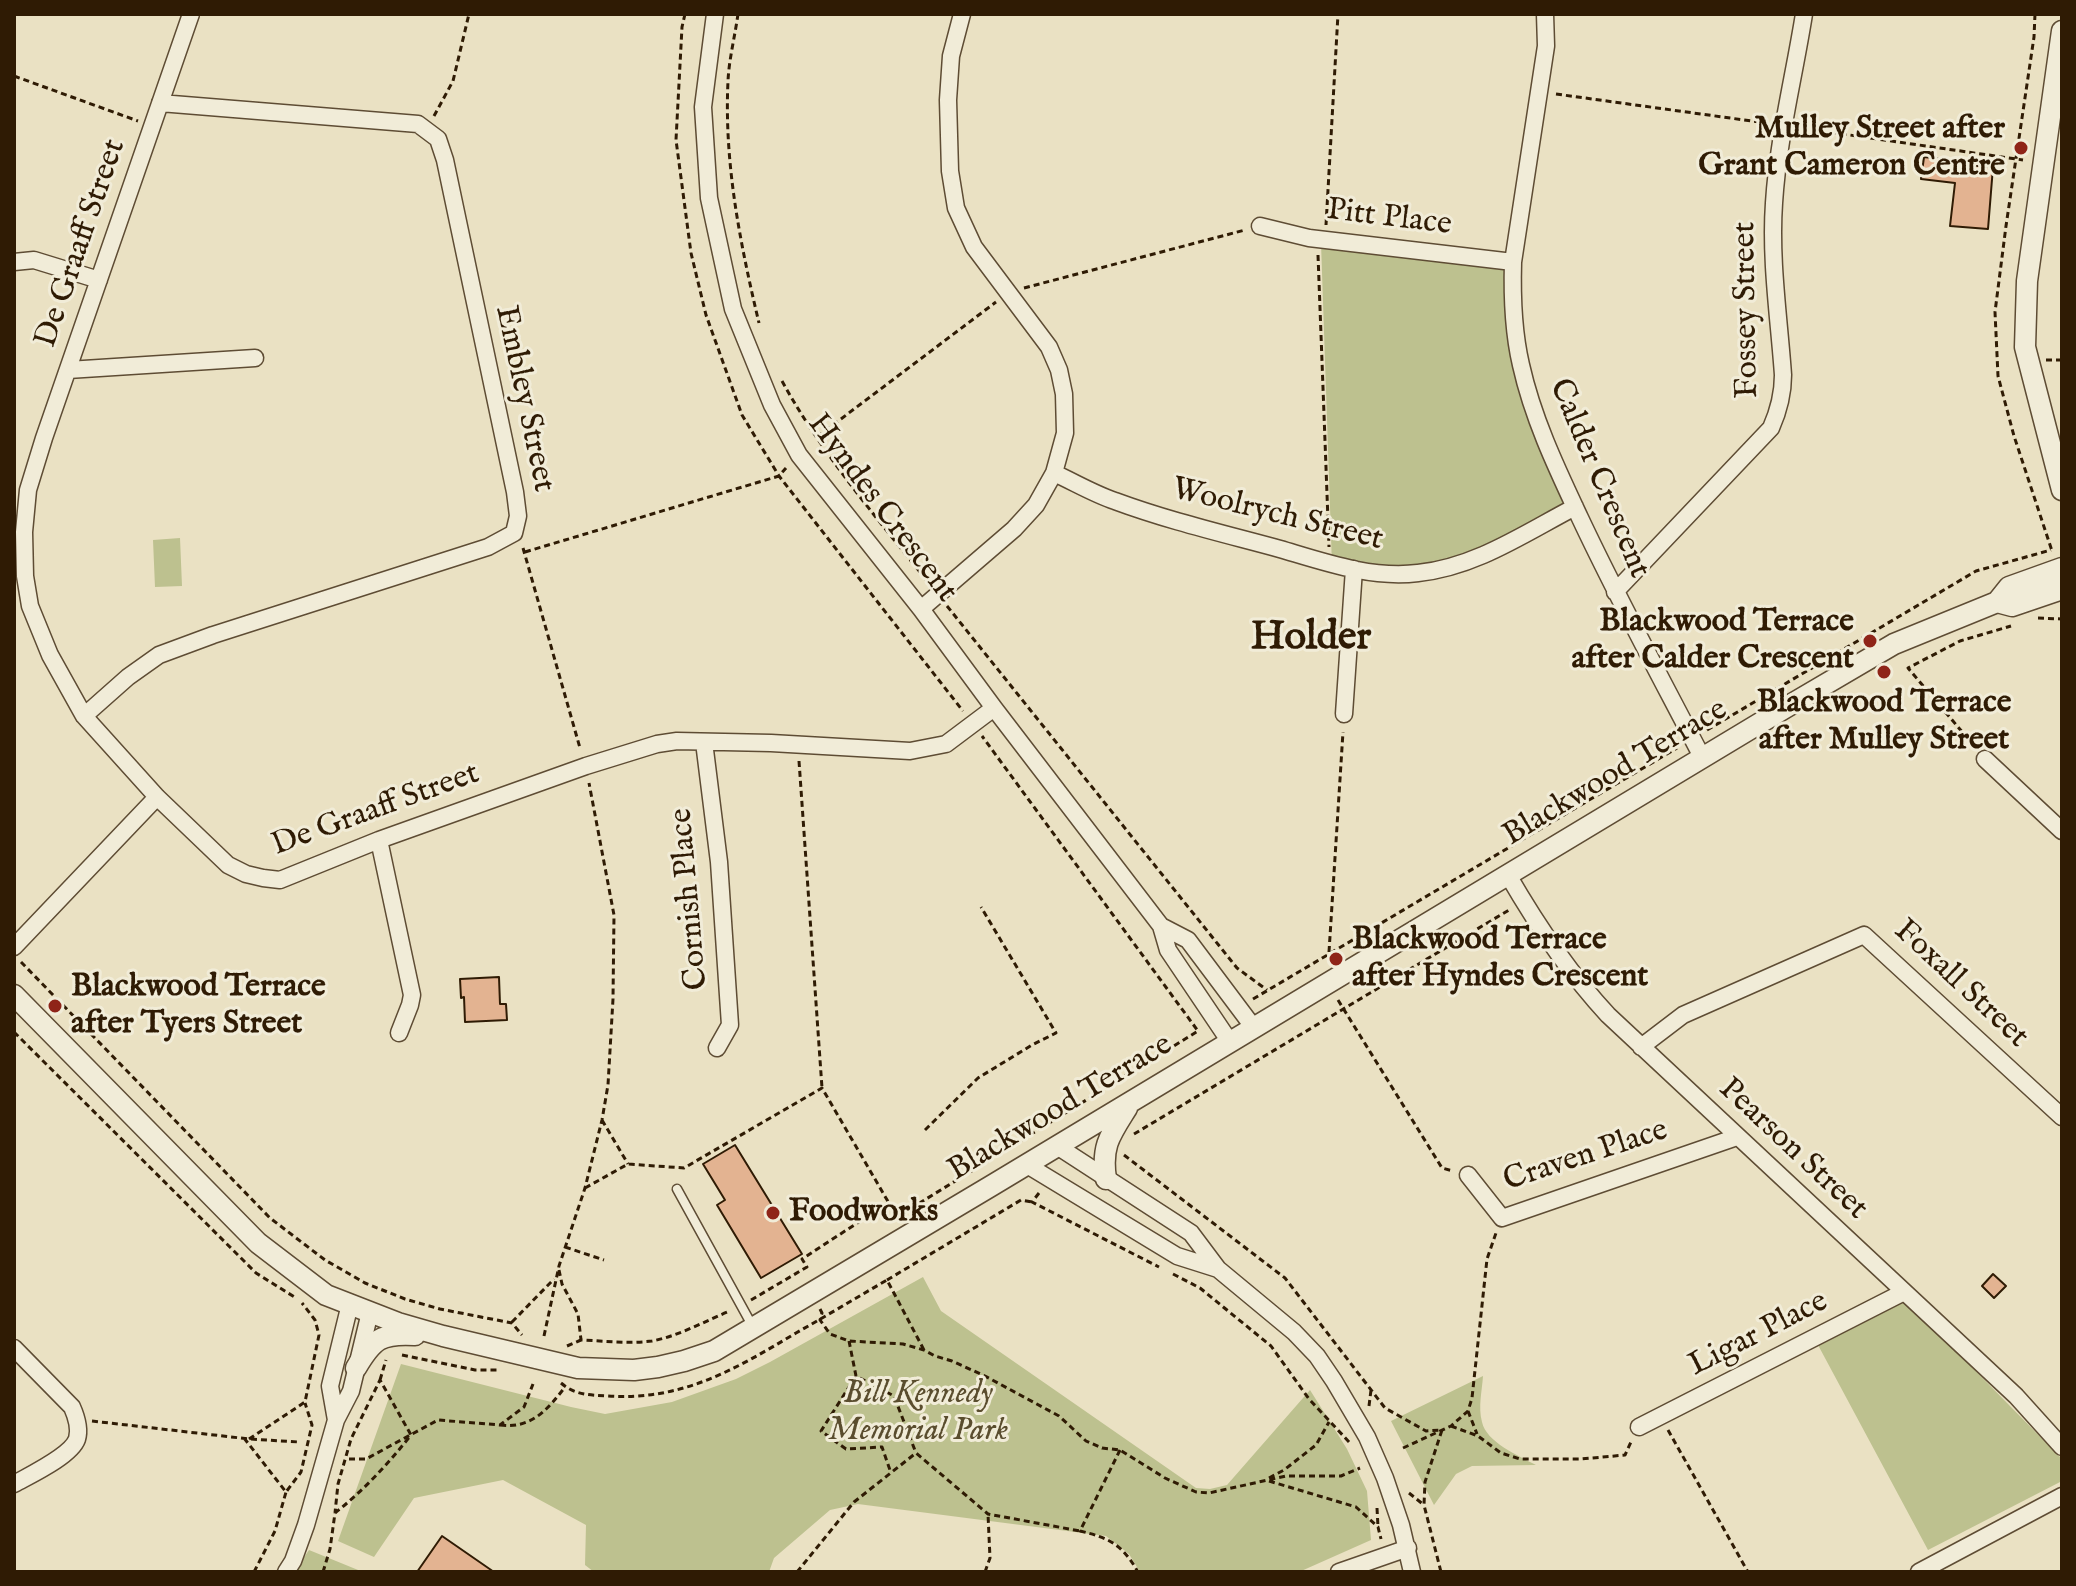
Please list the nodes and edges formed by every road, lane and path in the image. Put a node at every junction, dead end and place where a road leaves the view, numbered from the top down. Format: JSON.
{"nodes":[{"id":1,"x":191,"y":14,"type":"edge"},
{"id":2,"x":469,"y":14,"type":"edge"},
{"id":3,"x":715,"y":14,"type":"edge"},
{"id":4,"x":738,"y":14,"type":"edge"},
{"id":5,"x":962,"y":14,"type":"edge"},
{"id":6,"x":1338,"y":14,"type":"edge"},
{"id":7,"x":1545,"y":14,"type":"edge"},
{"id":8,"x":1804,"y":14,"type":"edge"},
{"id":9,"x":2035,"y":14,"type":"edge"},
{"id":10,"x":2062,"y":31,"type":"edge"},
{"id":11,"x":14,"y":76,"type":"edge"},
{"id":12,"x":160,"y":103,"type":"junction"},
{"id":13,"x":152,"y":126,"type":"junction"},
{"id":14,"x":426,"y":130,"type":"junction"},
{"id":15,"x":2017,"y":159,"type":"dead end"},
{"id":16,"x":1260,"y":226,"type":"joint"},
{"id":17,"x":1321,"y":240,"type":"junction"},
{"id":18,"x":14,"y":262,"type":"edge"},
{"id":19,"x":1513,"y":262,"type":"junction"},
{"id":20,"x":99,"y":280,"type":"junction"},
{"id":21,"x":1008,"y":292,"type":"junction"},
{"id":22,"x":762,"y":335,"type":"dead end"},
{"id":23,"x":255,"y":358,"type":"dead end"},
{"id":24,"x":68,"y":370,"type":"junction"},
{"id":25,"x":780,"y":376,"type":"dead end"},
{"id":26,"x":816,"y":439,"type":"junction"},
{"id":27,"x":1054,"y":473,"type":"junction"},
{"id":28,"x":2062,"y":490,"type":"edge"},
{"id":29,"x":1575,"y":507,"type":"junction"},
{"id":30,"x":2051,"y":550,"type":"dead end"},
{"id":31,"x":1330,"y":563,"type":"junction"},
{"id":32,"x":2062,"y":568,"type":"edge"},
{"id":33,"x":1354,"y":569,"type":"junction"},
{"id":34,"x":2062,"y":589,"type":"edge"},
{"id":35,"x":1615,"y":592,"type":"junction"},
{"id":36,"x":938,"y":594,"type":"junction"},
{"id":37,"x":1997,"y":602,"type":"junction"},
{"id":38,"x":921,"y":609,"type":"junction"},
{"id":39,"x":2039,"y":618,"type":"dead end"},
{"id":40,"x":2062,"y":619,"type":"edge"},
{"id":41,"x":2013,"y":626,"type":"dead end"},
{"id":42,"x":994,"y":708,"type":"junction"},
{"id":43,"x":1344,"y":714,"type":"dead end"},
{"id":44,"x":84,"y":716,"type":"junction"},
{"id":45,"x":973,"y":724,"type":"junction"},
{"id":46,"x":1692,"y":738,"type":"junction"},
{"id":47,"x":704,"y":742,"type":"junction"},
{"id":48,"x":798,"y":745,"type":"junction"},
{"id":49,"x":1702,"y":757,"type":"junction"},
{"id":50,"x":1985,"y":759,"type":"joint"},
{"id":51,"x":586,"y":766,"type":"junction"},
{"id":52,"x":157,"y":797,"type":"junction"},
{"id":53,"x":2062,"y":831,"type":"edge"},
{"id":54,"x":379,"y":840,"type":"junction"},
{"id":55,"x":1508,"y":875,"type":"junction"},
{"id":56,"x":1524,"y":901,"type":"junction"},
{"id":57,"x":981,"y":907,"type":"dead end"},
{"id":58,"x":1161,"y":926,"type":"junction"},
{"id":59,"x":14,"y":947,"type":"edge"},
{"id":60,"x":14,"y":955,"type":"edge"},
{"id":61,"x":1267,"y":990,"type":"junction"},
{"id":62,"x":14,"y":995,"type":"edge"},
{"id":63,"x":1238,"y":1007,"type":"junction"},
{"id":64,"x":1215,"y":1021,"type":"junction"},
{"id":65,"x":1254,"y":1028,"type":"junction"},
{"id":66,"x":1198,"y":1031,"type":"junction"},
{"id":67,"x":14,"y":1032,"type":"edge"},
{"id":68,"x":399,"y":1033,"type":"dead end"},
{"id":69,"x":1028,"y":1038,"type":"dead end"},
{"id":70,"x":1230,"y":1042,"type":"junction"},
{"id":71,"x":1032,"y":1045,"type":"junction"},
{"id":72,"x":1641,"y":1047,"type":"junction"},
{"id":73,"x":717,"y":1048,"type":"dead end"},
{"id":74,"x":984,"y":1065,"type":"dead end"},
{"id":75,"x":988,"y":1071,"type":"junction"},
{"id":76,"x":822,"y":1088,"type":"junction"},
{"id":77,"x":1131,"y":1101,"type":"junction"},
{"id":78,"x":2062,"y":1117,"type":"edge"},
{"id":79,"x":602,"y":1120,"type":"junction"},
{"id":80,"x":925,"y":1130,"type":"dead end"},
{"id":81,"x":1132,"y":1136,"type":"dead end"},
{"id":82,"x":1737,"y":1137,"type":"junction"},
{"id":83,"x":1057,"y":1146,"type":"junction"},
{"id":84,"x":628,"y":1164,"type":"junction"},
{"id":85,"x":1027,"y":1165,"type":"junction"},
{"id":86,"x":1468,"y":1175,"type":"dead end"},
{"id":87,"x":1106,"y":1179,"type":"junction"},
{"id":88,"x":585,"y":1188,"type":"junction"},
{"id":89,"x":677,"y":1189,"type":"dead end"},
{"id":90,"x":1032,"y":1202,"type":"dead end"},
{"id":91,"x":889,"y":1203,"type":"junction"},
{"id":92,"x":1502,"y":1218,"type":"junction"},
{"id":93,"x":565,"y":1247,"type":"junction"},
{"id":94,"x":604,"y":1260,"type":"dead end"},
{"id":95,"x":559,"y":1266,"type":"junction"},
{"id":96,"x":1218,"y":1269,"type":"junction"},
{"id":97,"x":557,"y":1276,"type":"junction"},
{"id":98,"x":887,"y":1280,"type":"junction"},
{"id":99,"x":1904,"y":1292,"type":"junction"},
{"id":100,"x":350,"y":1304,"type":"junction"},
{"id":101,"x":741,"y":1306,"type":"junction"},
{"id":102,"x":370,"y":1312,"type":"junction"},
{"id":103,"x":820,"y":1320,"type":"dead end"},
{"id":104,"x":753,"y":1328,"type":"junction"},
{"id":105,"x":830,"y":1334,"type":"dead end"},
{"id":106,"x":443,"y":1336,"type":"junction"},
{"id":107,"x":544,"y":1336,"type":"dead end"},
{"id":108,"x":849,"y":1341,"type":"junction"},
{"id":109,"x":14,"y":1348,"type":"edge"},
{"id":110,"x":924,"y":1350,"type":"junction"},
{"id":111,"x":389,"y":1352,"type":"dead end"},
{"id":112,"x":356,"y":1368,"type":"junction"},
{"id":113,"x":856,"y":1376,"type":"junction"},
{"id":114,"x":380,"y":1380,"type":"junction"},
{"id":115,"x":533,"y":1384,"type":"dead end"},
{"id":116,"x":565,"y":1387,"type":"dead end"},
{"id":117,"x":305,"y":1402,"type":"junction"},
{"id":118,"x":1468,"y":1411,"type":"junction"},
{"id":119,"x":1660,"y":1417,"type":"junction"},
{"id":120,"x":77,"y":1419,"type":"junction"},
{"id":121,"x":336,"y":1420,"type":"junction"},
{"id":122,"x":1329,"y":1422,"type":"dead end"},
{"id":123,"x":500,"y":1425,"type":"junction"},
{"id":124,"x":1451,"y":1426,"type":"junction"},
{"id":125,"x":1639,"y":1427,"type":"joint"},
{"id":126,"x":411,"y":1435,"type":"junction"},
{"id":127,"x":1478,"y":1436,"type":"junction"},
{"id":128,"x":247,"y":1438,"type":"junction"},
{"id":129,"x":299,"y":1442,"type":"dead end"},
{"id":130,"x":2062,"y":1447,"type":"edge"},
{"id":131,"x":1403,"y":1448,"type":"dead end"},
{"id":132,"x":1120,"y":1450,"type":"junction"},
{"id":133,"x":916,"y":1453,"type":"junction"},
{"id":134,"x":349,"y":1459,"type":"dead end"},
{"id":135,"x":1360,"y":1468,"type":"dead end"},
{"id":136,"x":891,"y":1473,"type":"junction"},
{"id":137,"x":1266,"y":1480,"type":"junction"},
{"id":138,"x":14,"y":1484,"type":"edge"},
{"id":139,"x":286,"y":1492,"type":"junction"},
{"id":140,"x":2062,"y":1496,"type":"edge"},
{"id":141,"x":335,"y":1513,"type":"junction"},
{"id":142,"x":988,"y":1514,"type":"junction"},
{"id":143,"x":1080,"y":1531,"type":"junction"},
{"id":144,"x":1408,"y":1548,"type":"junction"},
{"id":145,"x":1380,"y":1558,"type":"junction"},
{"id":146,"x":254,"y":1572,"type":"edge"},
{"id":147,"x":286,"y":1572,"type":"edge"},
{"id":148,"x":323,"y":1572,"type":"edge"},
{"id":149,"x":797,"y":1572,"type":"edge"},
{"id":150,"x":985,"y":1572,"type":"edge"},
{"id":151,"x":1138,"y":1572,"type":"edge"},
{"id":152,"x":1339,"y":1572,"type":"edge"},
{"id":153,"x":1412,"y":1572,"type":"edge"},
{"id":154,"x":1748,"y":1572,"type":"edge"},
{"id":155,"x":1919,"y":1572,"type":"edge"}],
"edges":[{"from":1,"to":12,"type":"street","name":"De Graaff Street"},
{"from":2,"to":14,"type":"path"},
{"from":3,"to":38,"type":"street","name":"Hyndes Crescent"},
{"from":4,"to":22,"type":"path"},
{"from":5,"to":21,"type":"street"},
{"from":6,"to":17,"type":"path"},
{"from":7,"to":19,"type":"street","name":"Calder Crescent"},
{"from":8,"to":35,"type":"street","name":"Fossey Street"},
{"from":9,"to":15,"type":"path"},
{"from":10,"to":28,"type":"street"},
{"from":11,"to":13,"type":"path"},
{"from":12,"to":13,"type":"street","name":"De Graaff Street"},
{"from":12,"to":14,"type":"street"},
{"from":13,"to":20,"type":"street","name":"De Graaff Street"},
{"from":14,"to":44,"type":"street","name":"Embley Street"},
{"from":16,"to":17,"type":"street","name":"Pitt Place"},
{"from":16,"to":21,"type":"path"},
{"from":17,"to":19,"type":"street","name":"Pitt Place"},
{"from":17,"to":31,"type":"path"},
{"from":18,"to":20,"type":"street"},
{"from":19,"to":29,"type":"street","name":"Calder Crescent"},
{"from":20,"to":24,"type":"street","name":"De Graaff Street"},
{"from":21,"to":26,"type":"path"},
{"from":21,"to":27,"type":"street"},
{"from":23,"to":24,"type":"street"},
{"from":24,"to":44,"type":"street","name":"De Graaff Street"},
{"from":25,"to":26,"type":"path"},
{"from":26,"to":36,"type":"path"},
{"from":27,"to":31,"type":"street","name":"Woolrych Street"},
{"from":27,"to":36,"type":"street"},
{"from":29,"to":33,"type":"street","name":"Woolrych Street"},
{"from":29,"to":35,"type":"street","name":"Calder Crescent"},
{"from":30,"to":46,"type":"path"},
{"from":31,"to":33,"type":"street","name":"Woolrych Street"},
{"from":32,"to":37,"type":"street","name":"Blackwood Terrace"},
{"from":33,"to":43,"type":"street"},
{"from":34,"to":37,"type":"street","name":"Blackwood Terrace"},
{"from":35,"to":46,"type":"street","name":"Calder Crescent"},
{"from":36,"to":38,"type":"street"},
{"from":36,"to":61,"type":"path"},
{"from":37,"to":49,"type":"street","name":"Blackwood Terrace"},
{"from":38,"to":42,"type":"street","name":"Hyndes Crescent"},
{"from":39,"to":40,"type":"path"},
{"from":41,"to":50,"type":"path"},
{"from":42,"to":45,"type":"street","name":"De Graaff Street"},
{"from":42,"to":58,"type":"street","name":"Hyndes Crescent"},
{"from":44,"to":52,"type":"street","name":"De Graaff Street"},
{"from":45,"to":48,"type":"street","name":"De Graaff Street"},
{"from":45,"to":51,"type":"path"},
{"from":45,"to":66,"type":"path"},
{"from":46,"to":49,"type":"street","name":"Calder Crescent"},
{"from":46,"to":61,"type":"path"},
{"from":47,"to":48,"type":"street","name":"De Graaff Street"},
{"from":47,"to":51,"type":"street","name":"De Graaff Street"},
{"from":47,"to":73,"type":"street","name":"Cornish Place"},
{"from":48,"to":76,"type":"path"},
{"from":49,"to":55,"type":"street","name":"Blackwood Terrace"},
{"from":50,"to":53,"type":"street"},
{"from":51,"to":54,"type":"street","name":"De Graaff Street"},
{"from":51,"to":79,"type":"path"},
{"from":52,"to":54,"type":"street","name":"De Graaff Street"},
{"from":52,"to":59,"type":"street"},
{"from":54,"to":68,"type":"street"},
{"from":55,"to":56,"type":"street","name":"Pearson Street"},
{"from":55,"to":65,"type":"street","name":"Blackwood Terrace"},
{"from":56,"to":72,"type":"street","name":"Pearson Street"},
{"from":56,"to":81,"type":"path"},
{"from":57,"to":71,"type":"path"},
{"from":58,"to":63,"type":"street","name":"Hyndes Crescent"},
{"from":58,"to":64,"type":"street","name":"Hyndes Crescent"},
{"from":60,"to":97,"type":"path"},
{"from":61,"to":63,"type":"path"},
{"from":62,"to":100,"type":"street","name":"Blackwood Terrace"},
{"from":63,"to":65,"type":"street","name":"Hyndes Crescent"},
{"from":64,"to":66,"type":"path"},
{"from":64,"to":70,"type":"street","name":"Hyndes Crescent"},
{"from":65,"to":70,"type":"street","name":"Blackwood Terrace"},
{"from":66,"to":91,"type":"path"},
{"from":67,"to":117,"type":"path"},
{"from":69,"to":71,"type":"path"},
{"from":70,"to":77,"type":"street","name":"Blackwood Terrace"},
{"from":71,"to":75,"type":"path"},
{"from":72,"to":78,"type":"street","name":"Foxall Street"},
{"from":72,"to":82,"type":"street","name":"Pearson Street"},
{"from":74,"to":75,"type":"path"},
{"from":75,"to":80,"type":"path"},
{"from":76,"to":84,"type":"path"},
{"from":76,"to":91,"type":"path"},
{"from":77,"to":83,"type":"street","name":"Blackwood Terrace"},
{"from":77,"to":87,"type":"street"},
{"from":79,"to":84,"type":"path"},
{"from":79,"to":88,"type":"path"},
{"from":82,"to":92,"type":"street","name":"Craven Place"},
{"from":82,"to":99,"type":"street","name":"Pearson Street"},
{"from":83,"to":85,"type":"street","name":"Blackwood Terrace"},
{"from":83,"to":87,"type":"street"},
{"from":84,"to":88,"type":"path"},
{"from":85,"to":96,"type":"street"},
{"from":85,"to":104,"type":"street","name":"Blackwood Terrace"},
{"from":86,"to":92,"type":"street","name":"Craven Place"},
{"from":87,"to":96,"type":"street"},
{"from":88,"to":93,"type":"path"},
{"from":89,"to":101,"type":"lane"},
{"from":90,"to":98,"type":"path"},
{"from":91,"to":101,"type":"path"},
{"from":92,"to":118,"type":"path"},
{"from":93,"to":94,"type":"path"},
{"from":93,"to":95,"type":"path"},
{"from":95,"to":97,"type":"path"},
{"from":95,"to":101,"type":"path"},
{"from":96,"to":144,"type":"street"},
{"from":97,"to":107,"type":"path"},
{"from":98,"to":103,"type":"path"},
{"from":98,"to":110,"type":"path"},
{"from":99,"to":119,"type":"street","name":"Ligar Place"},
{"from":99,"to":130,"type":"street","name":"Pearson Street"},
{"from":100,"to":102,"type":"street","name":"Blackwood Terrace"},
{"from":100,"to":121,"type":"street"},
{"from":101,"to":104,"type":"lane"},
{"from":102,"to":106,"type":"street","name":"Blackwood Terrace"},
{"from":102,"to":112,"type":"street"},
{"from":104,"to":106,"type":"street","name":"Blackwood Terrace"},
{"from":105,"to":108,"type":"path"},
{"from":106,"to":112,"type":"street"},
{"from":108,"to":110,"type":"path"},
{"from":108,"to":113,"type":"path"},
{"from":109,"to":120,"type":"street"},
{"from":110,"to":132,"type":"path"},
{"from":111,"to":114,"type":"path"},
{"from":112,"to":121,"type":"street"},
{"from":113,"to":133,"type":"path"},
{"from":113,"to":136,"type":"path"},
{"from":114,"to":126,"type":"path"},
{"from":114,"to":141,"type":"path"},
{"from":115,"to":123,"type":"path"},
{"from":116,"to":123,"type":"path"},
{"from":117,"to":128,"type":"path"},
{"from":117,"to":139,"type":"path"},
{"from":118,"to":124,"type":"path"},
{"from":118,"to":127,"type":"path"},
{"from":119,"to":125,"type":"street","name":"Ligar Place"},
{"from":119,"to":154,"type":"path"},
{"from":120,"to":128,"type":"path"},
{"from":120,"to":138,"type":"street"},
{"from":121,"to":147,"type":"street"},
{"from":122,"to":137,"type":"path"},
{"from":123,"to":126,"type":"path"},
{"from":124,"to":127,"type":"path"},
{"from":124,"to":131,"type":"path"},
{"from":125,"to":127,"type":"path"},
{"from":126,"to":134,"type":"path"},
{"from":126,"to":141,"type":"path"},
{"from":128,"to":129,"type":"path"},
{"from":128,"to":139,"type":"path"},
{"from":132,"to":137,"type":"path"},
{"from":132,"to":143,"type":"path"},
{"from":133,"to":136,"type":"path"},
{"from":133,"to":142,"type":"path"},
{"from":135,"to":137,"type":"path"},
{"from":136,"to":149,"type":"path"},
{"from":137,"to":145,"type":"path"},
{"from":139,"to":146,"type":"path"},
{"from":140,"to":155,"type":"street"},
{"from":141,"to":148,"type":"path"},
{"from":142,"to":143,"type":"path"},
{"from":142,"to":150,"type":"path"},
{"from":143,"to":151,"type":"path"},
{"from":144,"to":145,"type":"street"},
{"from":144,"to":153,"type":"street"},
{"from":145,"to":152,"type":"street"}]}
